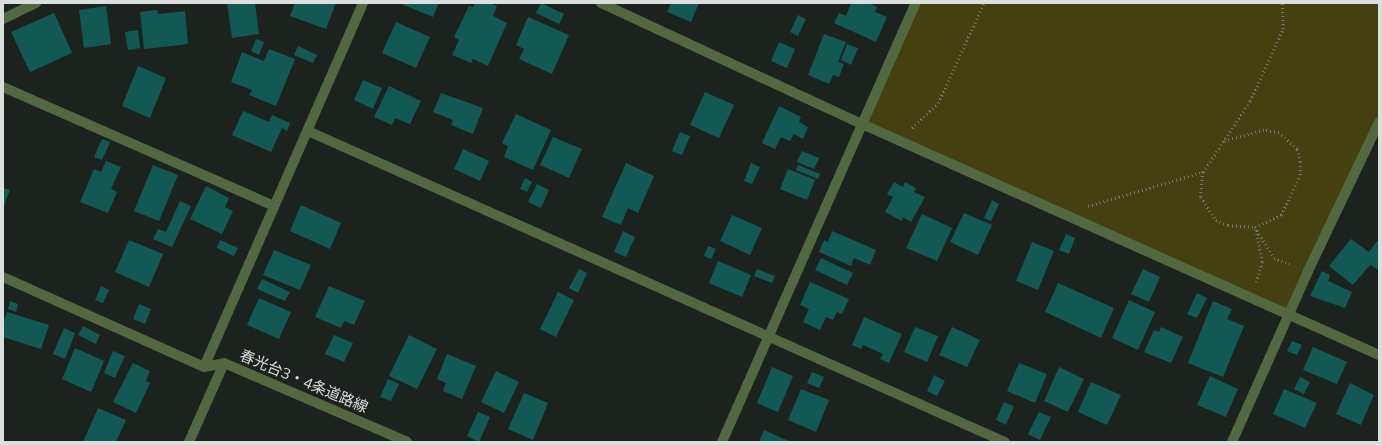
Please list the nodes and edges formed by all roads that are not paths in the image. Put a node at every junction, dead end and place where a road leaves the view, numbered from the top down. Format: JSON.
{"nodes":[{"id":1,"x":36,"y":3,"type":"edge"},
{"id":2,"x":362,"y":3,"type":"edge"},
{"id":3,"x":601,"y":3,"type":"edge"},
{"id":4,"x":916,"y":3,"type":"edge"},
{"id":5,"x":3,"y":19,"type":"edge"},
{"id":6,"x":3,"y":87,"type":"edge"},
{"id":7,"x":1379,"y":122,"type":"edge"},
{"id":8,"x":862,"y":124,"type":"junction"},
{"id":9,"x":308,"y":131,"type":"junction"},
{"id":10,"x":1375,"y":140,"type":"edge"},
{"id":11,"x":274,"y":206,"type":"junction"},
{"id":12,"x":3,"y":277,"type":"edge"},
{"id":13,"x":1289,"y":315,"type":"junction"},
{"id":14,"x":769,"y":338,"type":"junction"},
{"id":15,"x":1379,"y":355,"type":"edge"},
{"id":16,"x":224,"y":363,"type":"junction"},
{"id":17,"x":204,"y":368,"type":"junction"},
{"id":18,"x":189,"y":442,"type":"edge"},
{"id":19,"x":406,"y":442,"type":"edge"},
{"id":20,"x":722,"y":442,"type":"edge"},
{"id":21,"x":1005,"y":442,"type":"edge"},
{"id":22,"x":1232,"y":442,"type":"edge"}],
"edges":[{"from":1,"to":5,"type":"street"},
{"from":2,"to":9,"type":"street"},
{"from":3,"to":8,"type":"street"},
{"from":4,"to":8,"type":"street"},
{"from":6,"to":11,"type":"street"},
{"from":7,"to":10,"type":"street"},
{"from":8,"to":13,"type":"street"},
{"from":8,"to":14,"type":"street"},
{"from":9,"to":11,"type":"street"},
{"from":9,"to":14,"type":"street"},
{"from":10,"to":13,"type":"street"},
{"from":11,"to":17,"type":"street"},
{"from":12,"to":17,"type":"street"},
{"from":13,"to":15,"type":"street"},
{"from":13,"to":22,"type":"street"},
{"from":14,"to":20,"type":"street"},
{"from":14,"to":21,"type":"street"},
{"from":16,"to":17,"type":"street"},
{"from":16,"to":18,"type":"street","name":"春光台3・4条道路線"},
{"from":16,"to":19,"type":"street","name":"春光台3・4条道路線"}]}
